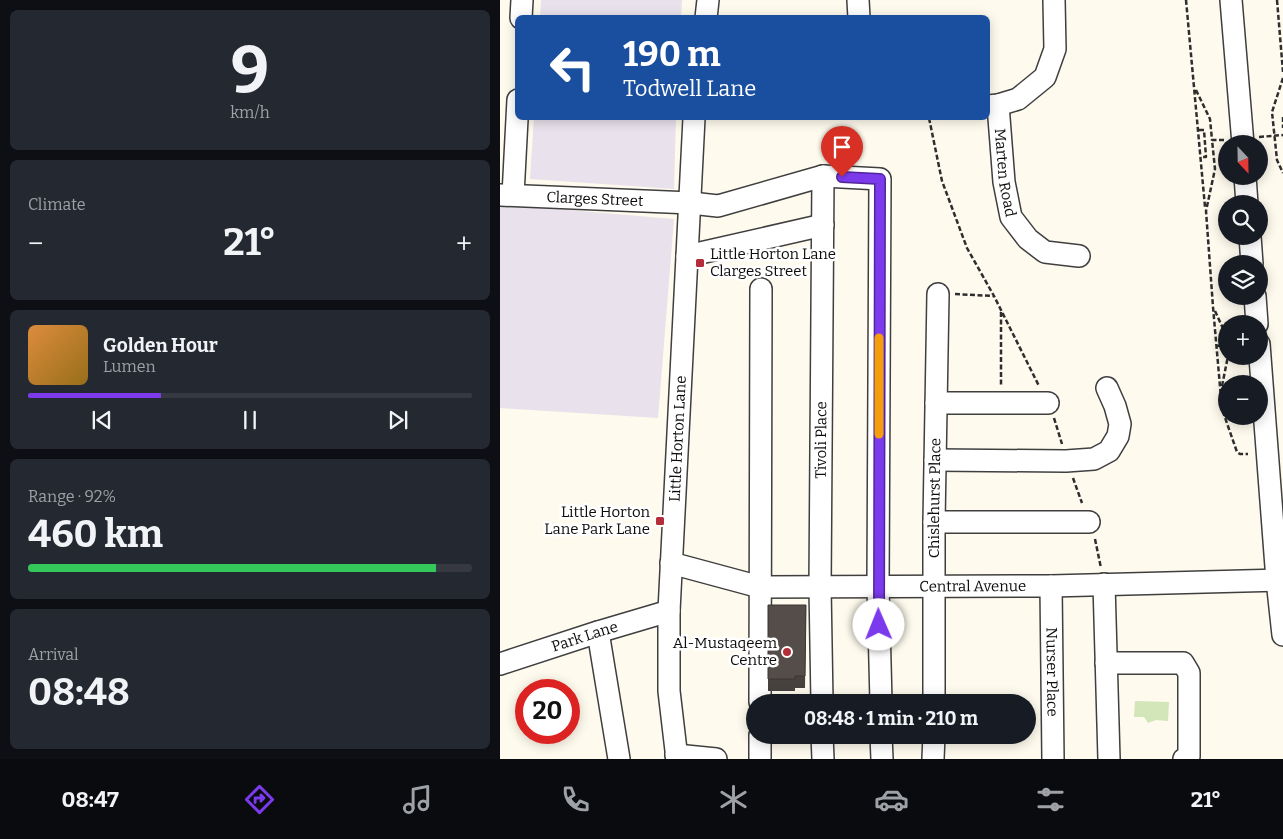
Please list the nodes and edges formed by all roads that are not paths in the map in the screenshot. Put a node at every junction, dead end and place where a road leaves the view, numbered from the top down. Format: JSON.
{"nodes":[{"id":1,"x":522,"y":0,"type":"edge"},
{"id":2,"x":708,"y":0,"type":"edge"},
{"id":3,"x":858,"y":0,"type":"edge"},
{"id":4,"x":1054,"y":0,"type":"edge"},
{"id":5,"x":1231,"y":0,"type":"edge"},
{"id":6,"x":522,"y":15,"type":"edge"},
{"id":7,"x":706,"y":15,"type":"edge"},
{"id":8,"x":859,"y":15,"type":"edge"},
{"id":9,"x":993,"y":106,"type":"edge"},
{"id":10,"x":515,"y":120,"type":"edge"},
{"id":11,"x":694,"y":120,"type":"edge"},
{"id":12,"x":1242,"y":135,"type":"edge"},
{"id":13,"x":823,"y":176,"type":"junction"},
{"id":14,"x":506,"y":195,"type":"edge"},
{"id":15,"x":691,"y":203,"type":"junction"},
{"id":16,"x":823,"y":225,"type":"junction"},
{"id":17,"x":687,"y":256,"type":"junction"},
{"id":18,"x":1078,"y":256,"type":"dead end"},
{"id":19,"x":761,"y":289,"type":"dead end"},
{"id":20,"x":938,"y":294,"type":"road end"},
{"id":21,"x":1261,"y":365,"type":"edge"},
{"id":22,"x":1106,"y":388,"type":"dead end"},
{"id":23,"x":936,"y":403,"type":"junction"},
{"id":24,"x":1048,"y":403,"type":"road end"},
{"id":25,"x":935,"y":460,"type":"junction"},
{"id":26,"x":1273,"y":464,"type":"edge"},
{"id":27,"x":934,"y":522,"type":"junction"},
{"id":28,"x":1089,"y":522,"type":"road end"},
{"id":29,"x":671,"y":563,"type":"junction"},
{"id":30,"x":1277,"y":580,"type":"junction"},
{"id":31,"x":1104,"y":584,"type":"junction"},
{"id":32,"x":878,"y":586,"type":"junction"},
{"id":33,"x":1051,"y":586,"type":"junction"},
{"id":34,"x":760,"y":587,"type":"junction"},
{"id":35,"x":820,"y":587,"type":"junction"},
{"id":36,"x":934,"y":588,"type":"junction"},
{"id":37,"x":669,"y":611,"type":"junction"},
{"id":38,"x":598,"y":632,"type":"junction"},
{"id":39,"x":1283,"y":635,"type":"edge"},
{"id":40,"x":1106,"y":663,"type":"junction"},
{"id":41,"x":500,"y":664,"type":"edge"},
{"id":42,"x":760,"y":694,"type":"edge"},
{"id":43,"x":822,"y":694,"type":"edge"},
{"id":44,"x":881,"y":694,"type":"edge"},
{"id":45,"x":934,"y":694,"type":"edge"},
{"id":46,"x":760,"y":744,"type":"edge"},
{"id":47,"x":822,"y":744,"type":"edge"},
{"id":48,"x":881,"y":744,"type":"edge"},
{"id":49,"x":934,"y":744,"type":"edge"},
{"id":50,"x":676,"y":757,"type":"edge"},
{"id":51,"x":619,"y":759,"type":"edge"},
{"id":52,"x":716,"y":759,"type":"edge"},
{"id":53,"x":760,"y":759,"type":"edge"},
{"id":54,"x":823,"y":759,"type":"edge"},
{"id":55,"x":882,"y":759,"type":"edge"},
{"id":56,"x":934,"y":759,"type":"edge"},
{"id":57,"x":1054,"y":759,"type":"edge"},
{"id":58,"x":1109,"y":759,"type":"edge"},
{"id":59,"x":1184,"y":759,"type":"edge"}],
"edges":[{"from":1,"to":6,"type":"street"},
{"from":2,"to":7,"type":"street"},
{"from":3,"to":8,"type":"street"},
{"from":4,"to":9,"type":"street"},
{"from":5,"to":12,"type":"street"},
{"from":9,"to":18,"type":"street","name":"Marten Road"},
{"from":10,"to":14,"type":"street"},
{"from":11,"to":15,"type":"street","name":"Little Horton Lane"},
{"from":13,"to":15,"type":"street","name":"Clarges Street"},
{"from":13,"to":16,"type":"street","name":"Tivoli Place"},
{"from":13,"to":32,"type":"street","name":"Clarges Street"},
{"from":14,"to":15,"type":"street","name":"Clarges Street"},
{"from":15,"to":17,"type":"street","name":"Little Horton Lane"},
{"from":16,"to":17,"type":"street"},
{"from":16,"to":35,"type":"street","name":"Tivoli Place"},
{"from":17,"to":29,"type":"street","name":"Little Horton Lane"},
{"from":19,"to":34,"type":"street"},
{"from":20,"to":23,"type":"street","name":"Chislehurst Place"},
{"from":21,"to":26,"type":"street"},
{"from":22,"to":25,"type":"street"},
{"from":23,"to":24,"type":"street"},
{"from":23,"to":25,"type":"street","name":"Chislehurst Place"},
{"from":25,"to":27,"type":"street","name":"Chislehurst Place"},
{"from":26,"to":30,"type":"street"},
{"from":27,"to":28,"type":"street"},
{"from":27,"to":36,"type":"street","name":"Chislehurst Place"},
{"from":29,"to":34,"type":"street","name":"Central Avenue"},
{"from":29,"to":37,"type":"street","name":"Little Horton Lane"},
{"from":30,"to":31,"type":"street","name":"Central Avenue"},
{"from":30,"to":39,"type":"street"},
{"from":31,"to":33,"type":"street","name":"Central Avenue"},
{"from":31,"to":40,"type":"street"},
{"from":32,"to":35,"type":"street","name":"Central Avenue"},
{"from":32,"to":36,"type":"street","name":"Central Avenue"},
{"from":32,"to":44,"type":"street"},
{"from":33,"to":36,"type":"street","name":"Central Avenue"},
{"from":33,"to":57,"type":"street","name":"Nurser Place"},
{"from":34,"to":35,"type":"street","name":"Central Avenue"},
{"from":34,"to":42,"type":"street"},
{"from":35,"to":43,"type":"street","name":"Tivoli Place"},
{"from":36,"to":45,"type":"street","name":"Chislehurst Place"},
{"from":37,"to":38,"type":"street","name":"Park Lane"},
{"from":37,"to":50,"type":"street","name":"Little Horton Lane"},
{"from":38,"to":41,"type":"street","name":"Park Lane"},
{"from":38,"to":51,"type":"street"},
{"from":40,"to":58,"type":"street"},
{"from":40,"to":59,"type":"street"},
{"from":46,"to":53,"type":"street"},
{"from":47,"to":54,"type":"street"},
{"from":48,"to":55,"type":"street"},
{"from":49,"to":56,"type":"street"},
{"from":50,"to":52,"type":"street"}]}
